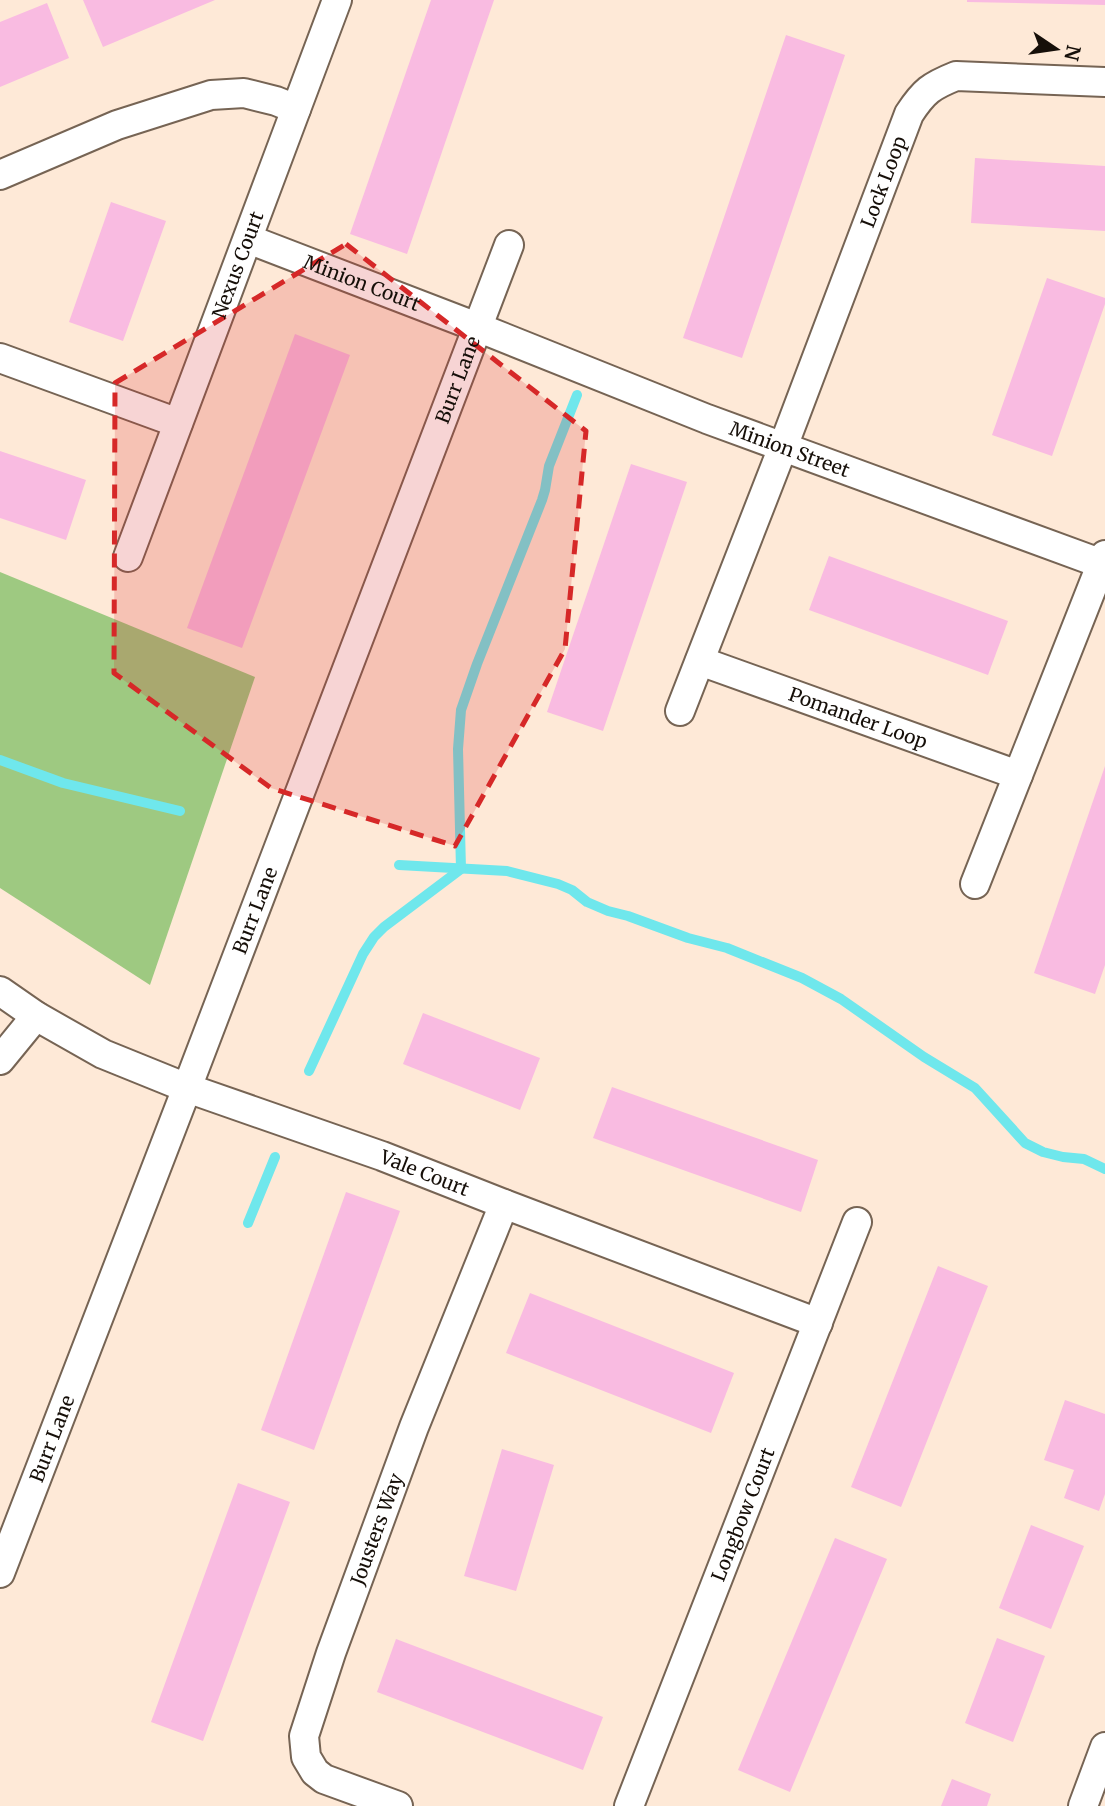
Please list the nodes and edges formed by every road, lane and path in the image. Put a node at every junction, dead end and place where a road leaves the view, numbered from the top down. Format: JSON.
{"nodes":[{"id":1,"x":337,"y":0,"type":"edge"},
{"id":2,"x":1105,"y":82,"type":"edge"},
{"id":3,"x":296,"y":110,"type":"junction"},
{"id":4,"x":0,"y":175,"type":"edge"},
{"id":5,"x":248,"y":239,"type":"junction"},
{"id":6,"x":509,"y":245,"type":"dead end"},
{"id":7,"x":477,"y":327,"type":"junction"},
{"id":8,"x":0,"y":358,"type":"edge"},
{"id":9,"x":178,"y":423,"type":"junction"},
{"id":10,"x":783,"y":447,"type":"junction"},
{"id":11,"x":128,"y":557,"type":"dead end"},
{"id":12,"x":1104,"y":561,"type":"edge"},
{"id":13,"x":700,"y":661,"type":"junction"},
{"id":14,"x":680,"y":710,"type":"dead end"},
{"id":15,"x":1018,"y":775,"type":"junction"},
{"id":16,"x":975,"y":884,"type":"dead end"},
{"id":17,"x":0,"y":991,"type":"edge"},
{"id":18,"x":36,"y":1016,"type":"junction"},
{"id":19,"x":0,"y":1059,"type":"edge"},
{"id":20,"x":187,"y":1088,"type":"junction"},
{"id":21,"x":504,"y":1204,"type":"junction"},
{"id":22,"x":857,"y":1222,"type":"dead end"},
{"id":23,"x":818,"y":1323,"type":"junction"},
{"id":24,"x":0,"y":1573,"type":"edge"},
{"id":25,"x":1105,"y":1747,"type":"edge"},
{"id":26,"x":398,"y":1806,"type":"edge"},
{"id":27,"x":629,"y":1806,"type":"edge"},
{"id":28,"x":1083,"y":1806,"type":"edge"}],
"edges":[{"from":1,"to":3,"type":"street","name":"Nexus Court"},
{"from":2,"to":10,"type":"street","name":"Lock Loop"},
{"from":3,"to":4,"type":"street"},
{"from":3,"to":5,"type":"street","name":"Nexus Court"},
{"from":5,"to":7,"type":"street","name":"Minion Court"},
{"from":5,"to":9,"type":"street","name":"Nexus Court"},
{"from":6,"to":7,"type":"street","name":"Burr Lane"},
{"from":7,"to":10,"type":"street","name":"Minion Street"},
{"from":7,"to":20,"type":"street","name":"Burr Lane"},
{"from":8,"to":9,"type":"street"},
{"from":9,"to":11,"type":"street","name":"Nexus Court"},
{"from":10,"to":12,"type":"street","name":"Minion Street"},
{"from":10,"to":13,"type":"street"},
{"from":12,"to":15,"type":"street"},
{"from":13,"to":14,"type":"street"},
{"from":13,"to":15,"type":"street","name":"Pomander Loop"},
{"from":15,"to":16,"type":"street"},
{"from":17,"to":18,"type":"street","name":"Vale Court"},
{"from":18,"to":19,"type":"street"},
{"from":18,"to":20,"type":"street","name":"Vale Court"},
{"from":20,"to":21,"type":"street","name":"Vale Court"},
{"from":20,"to":24,"type":"street","name":"Burr Lane"},
{"from":21,"to":23,"type":"street","name":"Vale Court"},
{"from":21,"to":26,"type":"street","name":"Jousters Way"},
{"from":22,"to":23,"type":"street","name":"Longbow Court"},
{"from":23,"to":27,"type":"street","name":"Longbow Court"},
{"from":25,"to":28,"type":"street"}]}
